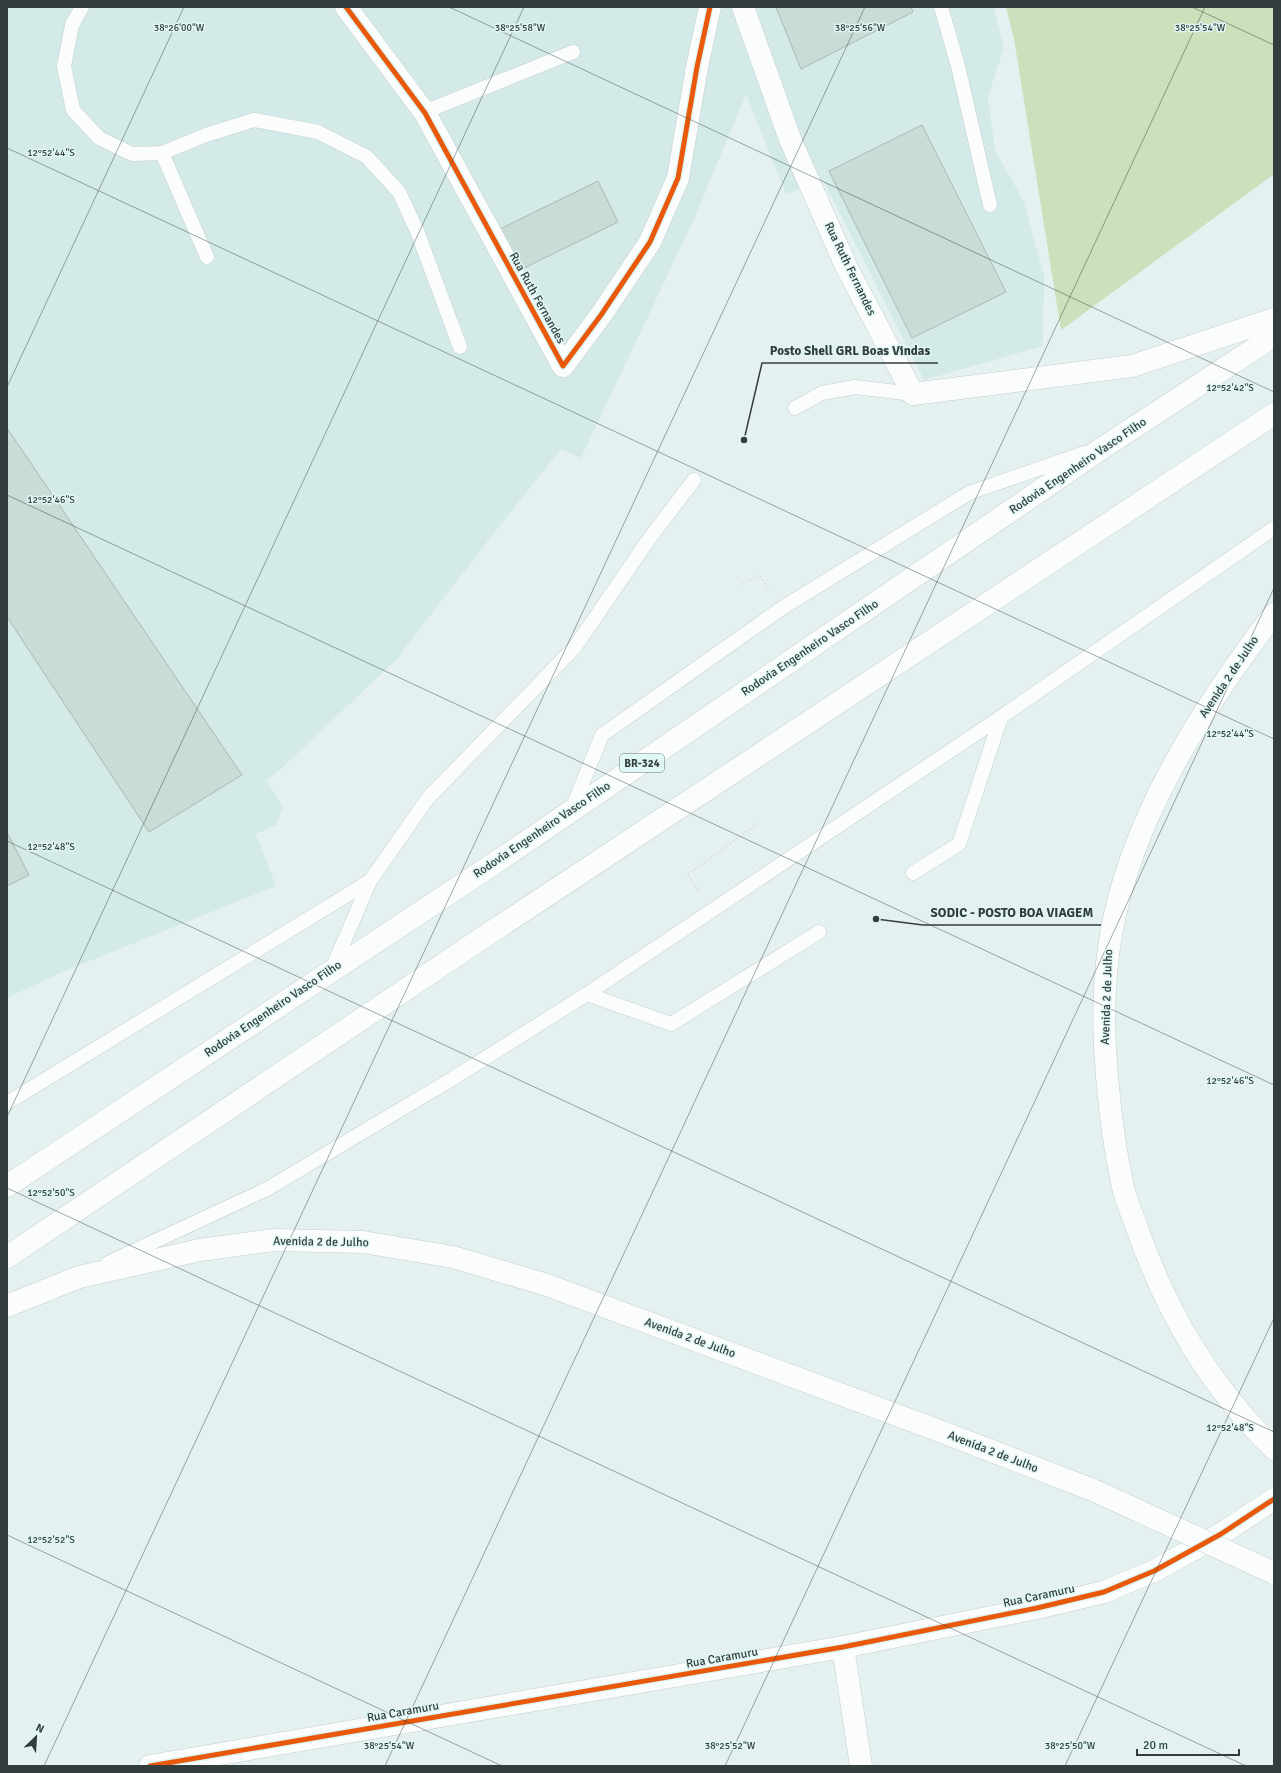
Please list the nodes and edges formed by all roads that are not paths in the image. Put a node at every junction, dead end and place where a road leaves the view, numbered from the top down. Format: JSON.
{"nodes":[{"id":1,"x":82,"y":7,"type":"edge"},
{"id":2,"x":346,"y":7,"type":"edge"},
{"id":3,"x":710,"y":7,"type":"edge"},
{"id":4,"x":743,"y":7,"type":"edge"},
{"id":5,"x":941,"y":7,"type":"edge"},
{"id":6,"x":574,"y":52,"type":"dead end"},
{"id":7,"x":425,"y":113,"type":"junction"},
{"id":8,"x":162,"y":153,"type":"junction"},
{"id":9,"x":990,"y":205,"type":"dead end"},
{"id":10,"x":207,"y":257,"type":"dead end"},
{"id":11,"x":1274,"y":319,"type":"edge"},
{"id":12,"x":1274,"y":336,"type":"edge"},
{"id":13,"x":460,"y":348,"type":"dead end"},
{"id":14,"x":913,"y":394,"type":"junction"},
{"id":15,"x":795,"y":408,"type":"dead end"},
{"id":16,"x":1274,"y":414,"type":"edge"},
{"id":17,"x":1107,"y":445,"type":"junction"},
{"id":18,"x":694,"y":480,"type":"dead end"},
{"id":19,"x":1274,"y":528,"type":"edge"},
{"id":20,"x":1274,"y":614,"type":"edge"},
{"id":21,"x":1001,"y":717,"type":"junction"},
{"id":22,"x":571,"y":811,"type":"junction"},
{"id":23,"x":913,"y":873,"type":"dead end"},
{"id":24,"x":370,"y":881,"type":"junction"},
{"id":25,"x":819,"y":932,"type":"dead end"},
{"id":26,"x":332,"y":970,"type":"junction"},
{"id":27,"x":587,"y":994,"type":"junction"},
{"id":28,"x":7,"y":1103,"type":"edge"},
{"id":29,"x":7,"y":1186,"type":"edge"},
{"id":30,"x":7,"y":1257,"type":"edge"},
{"id":31,"x":78,"y":1277,"type":"junction"},
{"id":32,"x":7,"y":1306,"type":"edge"},
{"id":33,"x":1274,"y":1449,"type":"edge"},
{"id":34,"x":1274,"y":1499,"type":"edge"},
{"id":35,"x":1274,"y":1573,"type":"edge"},
{"id":36,"x":843,"y":1647,"type":"junction"},
{"id":37,"x":150,"y":1766,"type":"edge"},
{"id":38,"x":861,"y":1766,"type":"edge"}],
"edges":[{"from":1,"to":8,"type":"lane"},
{"from":2,"to":7,"type":"main road","name":"Rua Ruth Fernandes"},
{"from":3,"to":7,"type":"main road","name":"Rua Ruth Fernandes"},
{"from":4,"to":14,"type":"main road","name":"Rua Ruth Fernandes"},
{"from":5,"to":9,"type":"lane"},
{"from":6,"to":7,"type":"lane"},
{"from":8,"to":10,"type":"lane"},
{"from":8,"to":13,"type":"lane"},
{"from":11,"to":14,"type":"main road"},
{"from":12,"to":17,"type":"main road","name":"Rodovia Engenheiro Vasco Filho","number":"BR-324"},
{"from":14,"to":15,"type":"lane"},
{"from":16,"to":30,"type":"main road"},
{"from":17,"to":22,"type":"main road","name":"Rodovia Engenheiro Vasco Filho","number":"BR-324"},
{"from":17,"to":22,"type":"lane"},
{"from":18,"to":24,"type":"lane"},
{"from":19,"to":21,"type":"lane"},
{"from":20,"to":33,"type":"main road","name":"Avenida 2 de Julho"},
{"from":21,"to":23,"type":"lane"},
{"from":21,"to":27,"type":"lane"},
{"from":22,"to":26,"type":"main road","name":"Rodovia Engenheiro Vasco Filho","number":"BR-324"},
{"from":24,"to":26,"type":"lane"},
{"from":24,"to":28,"type":"lane"},
{"from":25,"to":27,"type":"lane"},
{"from":26,"to":29,"type":"main road","name":"Rodovia Engenheiro Vasco Filho","number":"BR-324"},
{"from":27,"to":31,"type":"lane"},
{"from":31,"to":32,"type":"main road","name":"Avenida 2 de Julho"},
{"from":31,"to":35,"type":"main road","name":"Avenida 2 de Julho","bridge":true},
{"from":34,"to":36,"type":"main road","name":"Rua Caramuru"},
{"from":36,"to":37,"type":"main road","name":"Rua Caramuru"},
{"from":36,"to":38,"type":"main road"}]}
